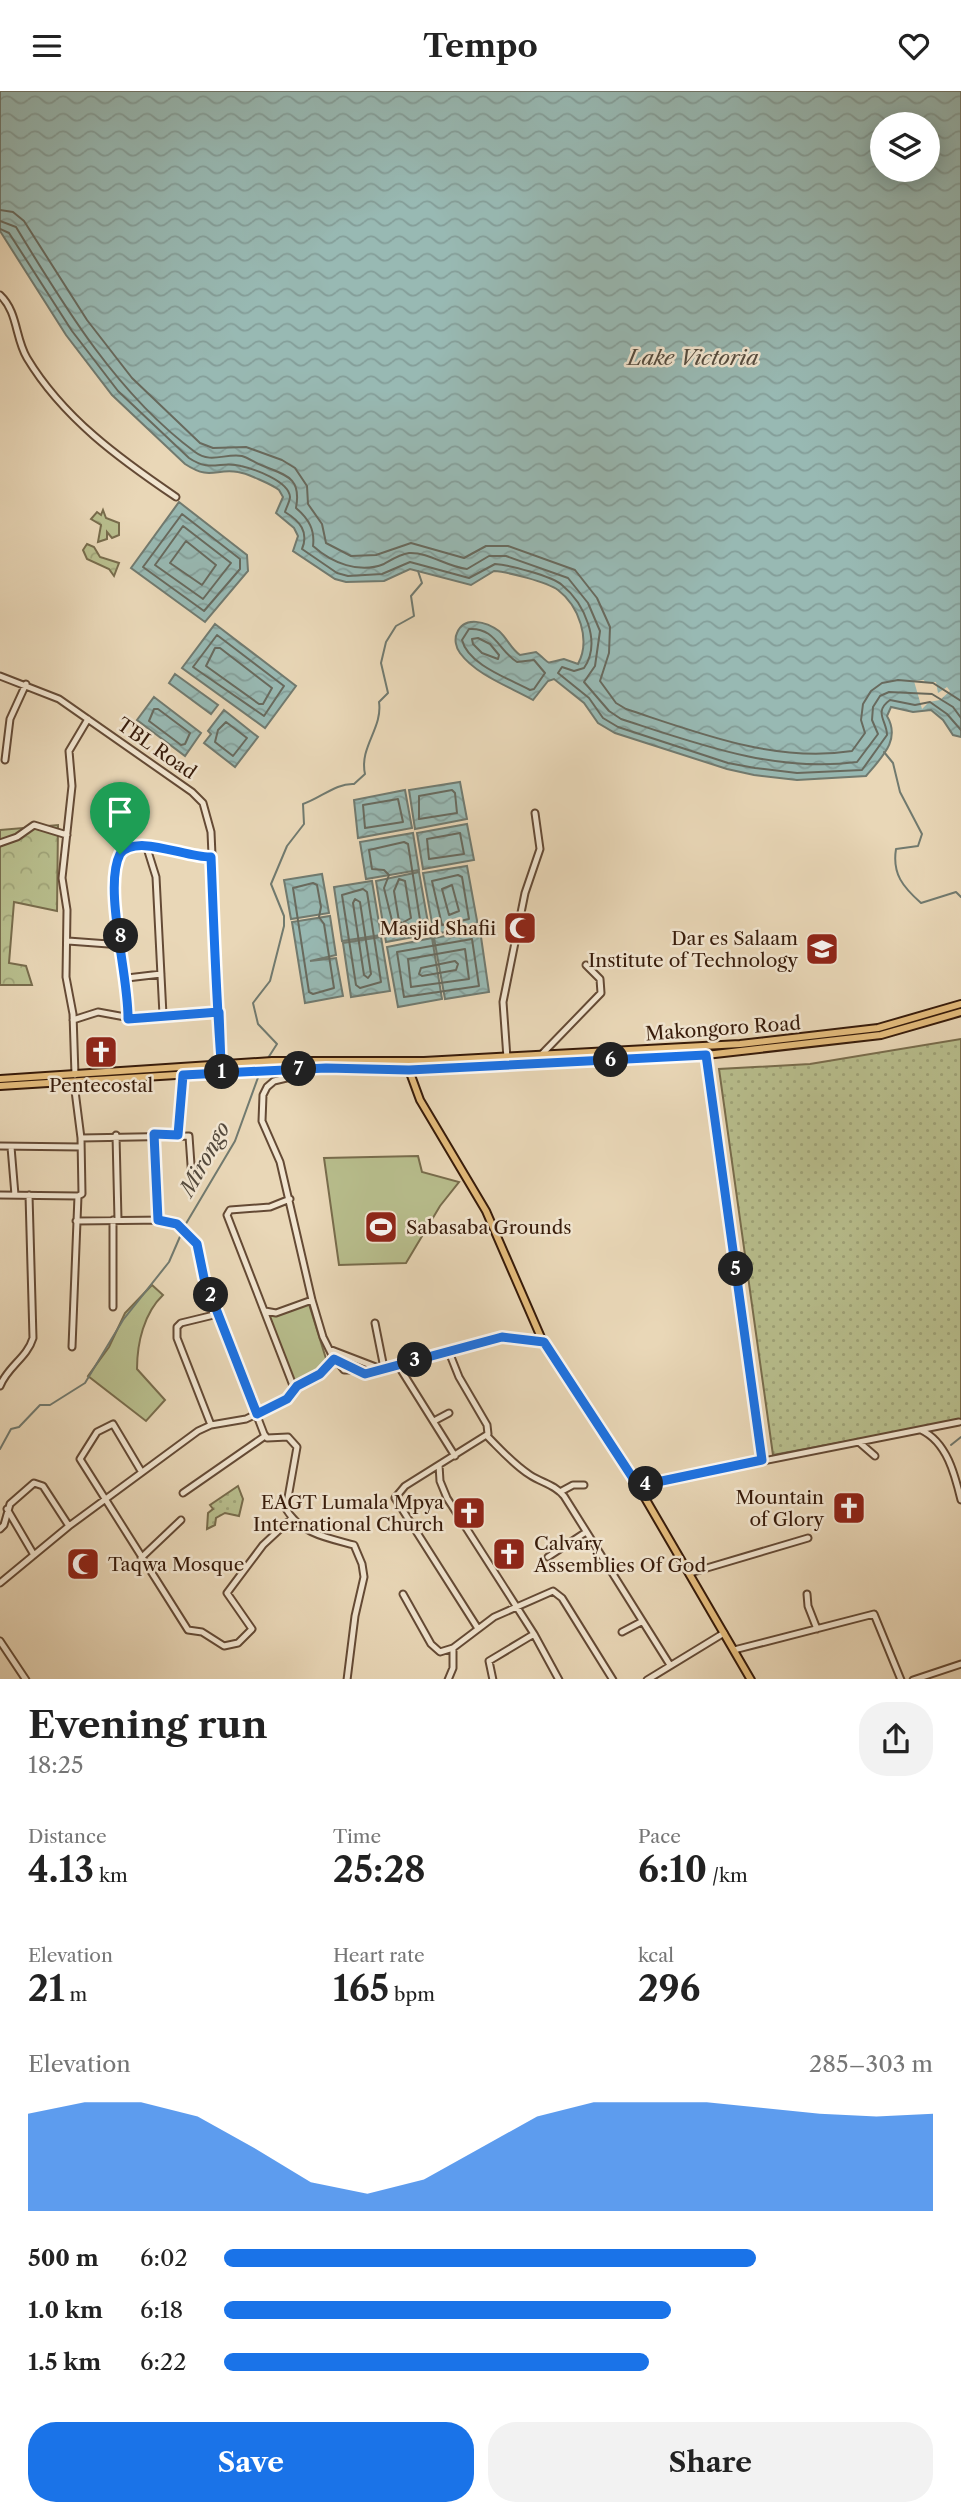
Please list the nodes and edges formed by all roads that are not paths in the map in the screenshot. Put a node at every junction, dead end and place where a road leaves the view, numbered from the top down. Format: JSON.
{"nodes":[{"id":1,"x":0,"y":295,"type":"edge"},
{"id":2,"x":176,"y":497,"type":"dead end"},
{"id":3,"x":0,"y":676,"type":"edge"},
{"id":4,"x":26,"y":684,"type":"junction"},
{"id":5,"x":88,"y":719,"type":"junction"},
{"id":6,"x":5,"y":759,"type":"dead end"},
{"id":7,"x":535,"y":813,"type":"dead end"},
{"id":8,"x":67,"y":835,"type":"junction"},
{"id":9,"x":0,"y":843,"type":"edge"},
{"id":10,"x":146,"y":845,"type":"junction"},
{"id":11,"x":211,"y":857,"type":"junction"},
{"id":12,"x":68,"y":941,"type":"junction"},
{"id":13,"x":122,"y":945,"type":"junction"},
{"id":14,"x":586,"y":965,"type":"dead end"},
{"id":15,"x":162,"y":974,"type":"junction"},
{"id":16,"x":127,"y":978,"type":"junction"},
{"id":17,"x":961,"y":1004,"type":"edge"},
{"id":18,"x":961,"y":1011,"type":"edge"},
{"id":19,"x":219,"y":1012,"type":"junction"},
{"id":20,"x":163,"y":1015,"type":"junction"},
{"id":21,"x":128,"y":1019,"type":"junction"},
{"id":22,"x":73,"y":1020,"type":"junction"},
{"id":23,"x":706,"y":1055,"type":"junction"},
{"id":24,"x":539,"y":1056,"type":"junction"},
{"id":25,"x":507,"y":1058,"type":"junction"},
{"id":26,"x":402,"y":1062,"type":"junction"},
{"id":27,"x":221,"y":1064,"type":"junction"},
{"id":28,"x":257,"y":1066,"type":"junction"},
{"id":29,"x":301,"y":1069,"type":"junction"},
{"id":30,"x":409,"y":1070,"type":"junction"},
{"id":31,"x":222,"y":1073,"type":"junction"},
{"id":32,"x":75,"y":1075,"type":"junction"},
{"id":33,"x":183,"y":1075,"type":"junction"},
{"id":34,"x":0,"y":1079,"type":"edge"},
{"id":35,"x":74,"y":1083,"type":"junction"},
{"id":36,"x":0,"y":1086,"type":"edge"},
{"id":37,"x":154,"y":1134,"type":"junction"},
{"id":38,"x":116,"y":1135,"type":"junction"},
{"id":39,"x":178,"y":1135,"type":"junction"},
{"id":40,"x":81,"y":1138,"type":"junction"},
{"id":41,"x":0,"y":1146,"type":"edge"},
{"id":42,"x":11,"y":1147,"type":"junction"},
{"id":43,"x":82,"y":1147,"type":"junction"},
{"id":44,"x":192,"y":1179,"type":"dead end"},
{"id":45,"x":0,"y":1195,"type":"edge"},
{"id":46,"x":15,"y":1195,"type":"junction"},
{"id":47,"x":29,"y":1195,"type":"junction"},
{"id":48,"x":78,"y":1196,"type":"junction"},
{"id":49,"x":289,"y":1199,"type":"junction"},
{"id":50,"x":116,"y":1220,"type":"junction"},
{"id":51,"x":158,"y":1220,"type":"junction"},
{"id":52,"x":76,"y":1221,"type":"junction"},
{"id":53,"x":312,"y":1300,"type":"junction"},
{"id":54,"x":113,"y":1307,"type":"dead end"},
{"id":55,"x":264,"y":1310,"type":"junction"},
{"id":56,"x":218,"y":1314,"type":"junction"},
{"id":57,"x":375,"y":1323,"type":"dead end"},
{"id":58,"x":544,"y":1342,"type":"junction"},
{"id":59,"x":72,"y":1347,"type":"dead end"},
{"id":60,"x":327,"y":1347,"type":"junction"},
{"id":61,"x":449,"y":1352,"type":"junction"},
{"id":62,"x":335,"y":1360,"type":"junction"},
{"id":63,"x":398,"y":1365,"type":"junction"},
{"id":64,"x":383,"y":1368,"type":"junction"},
{"id":65,"x":0,"y":1386,"type":"edge"},
{"id":66,"x":295,"y":1388,"type":"junction"},
{"id":67,"x":449,"y":1413,"type":"dead end"},
{"id":68,"x":257,"y":1414,"type":"junction"},
{"id":69,"x":434,"y":1421,"type":"junction"},
{"id":70,"x":959,"y":1422,"type":"dead end"},
{"id":71,"x":211,"y":1425,"type":"junction"},
{"id":72,"x":921,"y":1430,"type":"junction"},
{"id":73,"x":265,"y":1436,"type":"junction"},
{"id":74,"x":487,"y":1436,"type":"junction"},
{"id":75,"x":860,"y":1443,"type":"junction"},
{"id":76,"x":455,"y":1455,"type":"junction"},
{"id":77,"x":875,"y":1456,"type":"dead end"},
{"id":78,"x":762,"y":1460,"type":"junction"},
{"id":79,"x":439,"y":1465,"type":"junction"},
{"id":80,"x":141,"y":1471,"type":"junction"},
{"id":81,"x":583,"y":1485,"type":"dead end"},
{"id":82,"x":638,"y":1486,"type":"junction"},
{"id":83,"x":560,"y":1492,"type":"junction"},
{"id":84,"x":183,"y":1493,"type":"dead end"},
{"id":85,"x":105,"y":1500,"type":"junction"},
{"id":86,"x":961,"y":1500,"type":"edge"},
{"id":87,"x":7,"y":1509,"type":"junction"},
{"id":88,"x":292,"y":1518,"type":"junction"},
{"id":89,"x":181,"y":1520,"type":"dead end"},
{"id":90,"x":69,"y":1525,"type":"junction"},
{"id":91,"x":0,"y":1529,"type":"edge"},
{"id":92,"x":586,"y":1532,"type":"junction"},
{"id":93,"x":808,"y":1538,"type":"dead end"},
{"id":94,"x":34,"y":1555,"type":"junction"},
{"id":95,"x":141,"y":1557,"type":"junction"},
{"id":96,"x":548,"y":1557,"type":"dead end"},
{"id":97,"x":690,"y":1573,"type":"junction"},
{"id":98,"x":1,"y":1581,"type":"edge"},
{"id":99,"x":403,"y":1594,"type":"dead end"},
{"id":100,"x":807,"y":1594,"type":"dead end"},
{"id":101,"x":516,"y":1607,"type":"junction"},
{"id":102,"x":641,"y":1622,"type":"junction"},
{"id":103,"x":477,"y":1627,"type":"junction"},
{"id":104,"x":817,"y":1629,"type":"junction"},
{"id":105,"x":622,"y":1632,"type":"dead end"},
{"id":106,"x":724,"y":1633,"type":"junction"},
{"id":107,"x":534,"y":1634,"type":"junction"},
{"id":108,"x":0,"y":1641,"type":"edge"},
{"id":109,"x":453,"y":1648,"type":"junction"},
{"id":110,"x":734,"y":1650,"type":"junction"},
{"id":111,"x":961,"y":1664,"type":"edge"},
{"id":112,"x":670,"y":1665,"type":"junction"},
{"id":113,"x":26,"y":1679,"type":"edge"},
{"id":114,"x":346,"y":1679,"type":"edge"},
{"id":115,"x":448,"y":1679,"type":"edge"},
{"id":116,"x":493,"y":1679,"type":"edge"},
{"id":117,"x":559,"y":1679,"type":"edge"},
{"id":118,"x":613,"y":1679,"type":"edge"},
{"id":119,"x":647,"y":1679,"type":"edge"},
{"id":120,"x":751,"y":1679,"type":"edge"},
{"id":121,"x":901,"y":1679,"type":"edge"},
{"id":122,"x":913,"y":1679,"type":"edge"}],
"edges":[{"from":1,"to":2,"type":"street"},
{"from":3,"to":4,"type":"street","name":"TBL Road"},
{"from":4,"to":5,"type":"street","name":"TBL Road"},
{"from":4,"to":6,"type":"street"},
{"from":5,"to":8,"type":"street"},
{"from":5,"to":11,"type":"street","name":"TBL Road"},
{"from":7,"to":25,"type":"street"},
{"from":8,"to":9,"type":"street"},
{"from":8,"to":12,"type":"street"},
{"from":10,"to":11,"type":"street"},
{"from":10,"to":13,"type":"street"},
{"from":10,"to":15,"type":"street"},
{"from":11,"to":19,"type":"street","name":"TBL Road"},
{"from":12,"to":13,"type":"street"},
{"from":12,"to":22,"type":"street"},
{"from":13,"to":16,"type":"street"},
{"from":14,"to":24,"type":"street"},
{"from":15,"to":16,"type":"street"},
{"from":15,"to":20,"type":"street"},
{"from":16,"to":21,"type":"street"},
{"from":17,"to":24,"type":"main road","name":"Makongoro Road"},
{"from":18,"to":23,"type":"main road","name":"Makongoro Road"},
{"from":19,"to":20,"type":"street"},
{"from":19,"to":27,"type":"street","name":"TBL Road"},
{"from":20,"to":21,"type":"street"},
{"from":21,"to":22,"type":"street"},
{"from":22,"to":32,"type":"street"},
{"from":23,"to":30,"type":"main road","name":"Makongoro Road"},
{"from":23,"to":78,"type":"street"},
{"from":24,"to":25,"type":"main road","name":"Makongoro Road"},
{"from":25,"to":26,"type":"main road","name":"Makongoro Road"},
{"from":26,"to":28,"type":"main road","name":"Makongoro Road"},
{"from":26,"to":30,"type":"street"},
{"from":27,"to":28,"type":"main road"},
{"from":27,"to":31,"type":"street","name":"TBL Road"},
{"from":27,"to":32,"type":"main road"},
{"from":28,"to":29,"type":"main road","name":"Makongoro Road"},
{"from":28,"to":31,"type":"main road"},
{"from":29,"to":30,"type":"main road","name":"Makongoro Road"},
{"from":29,"to":49,"type":"street"},
{"from":30,"to":58,"type":"main road"},
{"from":31,"to":33,"type":"main road"},
{"from":32,"to":34,"type":"main road"},
{"from":33,"to":35,"type":"main road"},
{"from":33,"to":39,"type":"street"},
{"from":35,"to":36,"type":"main road"},
{"from":35,"to":40,"type":"street"},
{"from":37,"to":38,"type":"street"},
{"from":37,"to":39,"type":"street"},
{"from":37,"to":51,"type":"street"},
{"from":38,"to":40,"type":"street"},
{"from":38,"to":50,"type":"street"},
{"from":39,"to":44,"type":"street"},
{"from":40,"to":43,"type":"street"},
{"from":41,"to":42,"type":"street"},
{"from":42,"to":43,"type":"street"},
{"from":42,"to":46,"type":"street"},
{"from":43,"to":48,"type":"street"},
{"from":45,"to":46,"type":"street"},
{"from":46,"to":47,"type":"street"},
{"from":47,"to":48,"type":"street"},
{"from":47,"to":65,"type":"street"},
{"from":48,"to":52,"type":"street"},
{"from":49,"to":53,"type":"street"},
{"from":49,"to":55,"type":"street"},
{"from":50,"to":51,"type":"street"},
{"from":50,"to":52,"type":"street"},
{"from":50,"to":54,"type":"street"},
{"from":51,"to":56,"type":"street"},
{"from":52,"to":59,"type":"street"},
{"from":53,"to":55,"type":"street"},
{"from":53,"to":60,"type":"street"},
{"from":55,"to":66,"type":"street"},
{"from":56,"to":68,"type":"street"},
{"from":56,"to":71,"type":"street"},
{"from":57,"to":64,"type":"street"},
{"from":58,"to":61,"type":"street"},
{"from":58,"to":82,"type":"main road"},
{"from":60,"to":62,"type":"street"},
{"from":60,"to":64,"type":"street"},
{"from":61,"to":63,"type":"street"},
{"from":61,"to":74,"type":"street"},
{"from":62,"to":64,"type":"street"},
{"from":62,"to":66,"type":"street"},
{"from":63,"to":64,"type":"street"},
{"from":63,"to":69,"type":"street"},
{"from":66,"to":68,"type":"street"},
{"from":67,"to":69,"type":"street"},
{"from":68,"to":71,"type":"street"},
{"from":68,"to":73,"type":"street"},
{"from":69,"to":76,"type":"street"},
{"from":70,"to":72,"type":"street"},
{"from":71,"to":80,"type":"street"},
{"from":72,"to":75,"type":"street"},
{"from":72,"to":86,"type":"street"},
{"from":73,"to":84,"type":"street"},
{"from":73,"to":88,"type":"street"},
{"from":74,"to":76,"type":"street"},
{"from":74,"to":83,"type":"street"},
{"from":75,"to":77,"type":"street"},
{"from":75,"to":78,"type":"street"},
{"from":76,"to":79,"type":"street"},
{"from":78,"to":82,"type":"street"},
{"from":79,"to":101,"type":"street"},
{"from":79,"to":103,"type":"street"},
{"from":80,"to":85,"type":"street"},
{"from":80,"to":85,"type":"street"},
{"from":81,"to":83,"type":"street"},
{"from":82,"to":97,"type":"main road"},
{"from":83,"to":92,"type":"street"},
{"from":85,"to":90,"type":"street"},
{"from":85,"to":95,"type":"street"},
{"from":87,"to":90,"type":"street"},
{"from":87,"to":91,"type":"street"},
{"from":87,"to":94,"type":"street"},
{"from":88,"to":95,"type":"street"},
{"from":88,"to":114,"type":"street"},
{"from":89,"to":95,"type":"street"},
{"from":90,"to":94,"type":"street"},
{"from":92,"to":96,"type":"street"},
{"from":92,"to":102,"type":"street"},
{"from":93,"to":97,"type":"street"},
{"from":94,"to":98,"type":"street"},
{"from":97,"to":106,"type":"main road"},
{"from":99,"to":109,"type":"street"},
{"from":100,"to":104,"type":"street"},
{"from":101,"to":103,"type":"street"},
{"from":101,"to":107,"type":"street"},
{"from":101,"to":118,"type":"street"},
{"from":102,"to":105,"type":"street"},
{"from":102,"to":112,"type":"street"},
{"from":103,"to":109,"type":"street"},
{"from":104,"to":110,"type":"street"},
{"from":104,"to":121,"type":"street"},
{"from":106,"to":110,"type":"main road"},
{"from":106,"to":112,"type":"street"},
{"from":107,"to":116,"type":"street"},
{"from":107,"to":117,"type":"street"},
{"from":108,"to":113,"type":"street"},
{"from":109,"to":115,"type":"street"},
{"from":110,"to":120,"type":"main road"},
{"from":111,"to":122,"type":"street"},
{"from":112,"to":119,"type":"street"}]}
